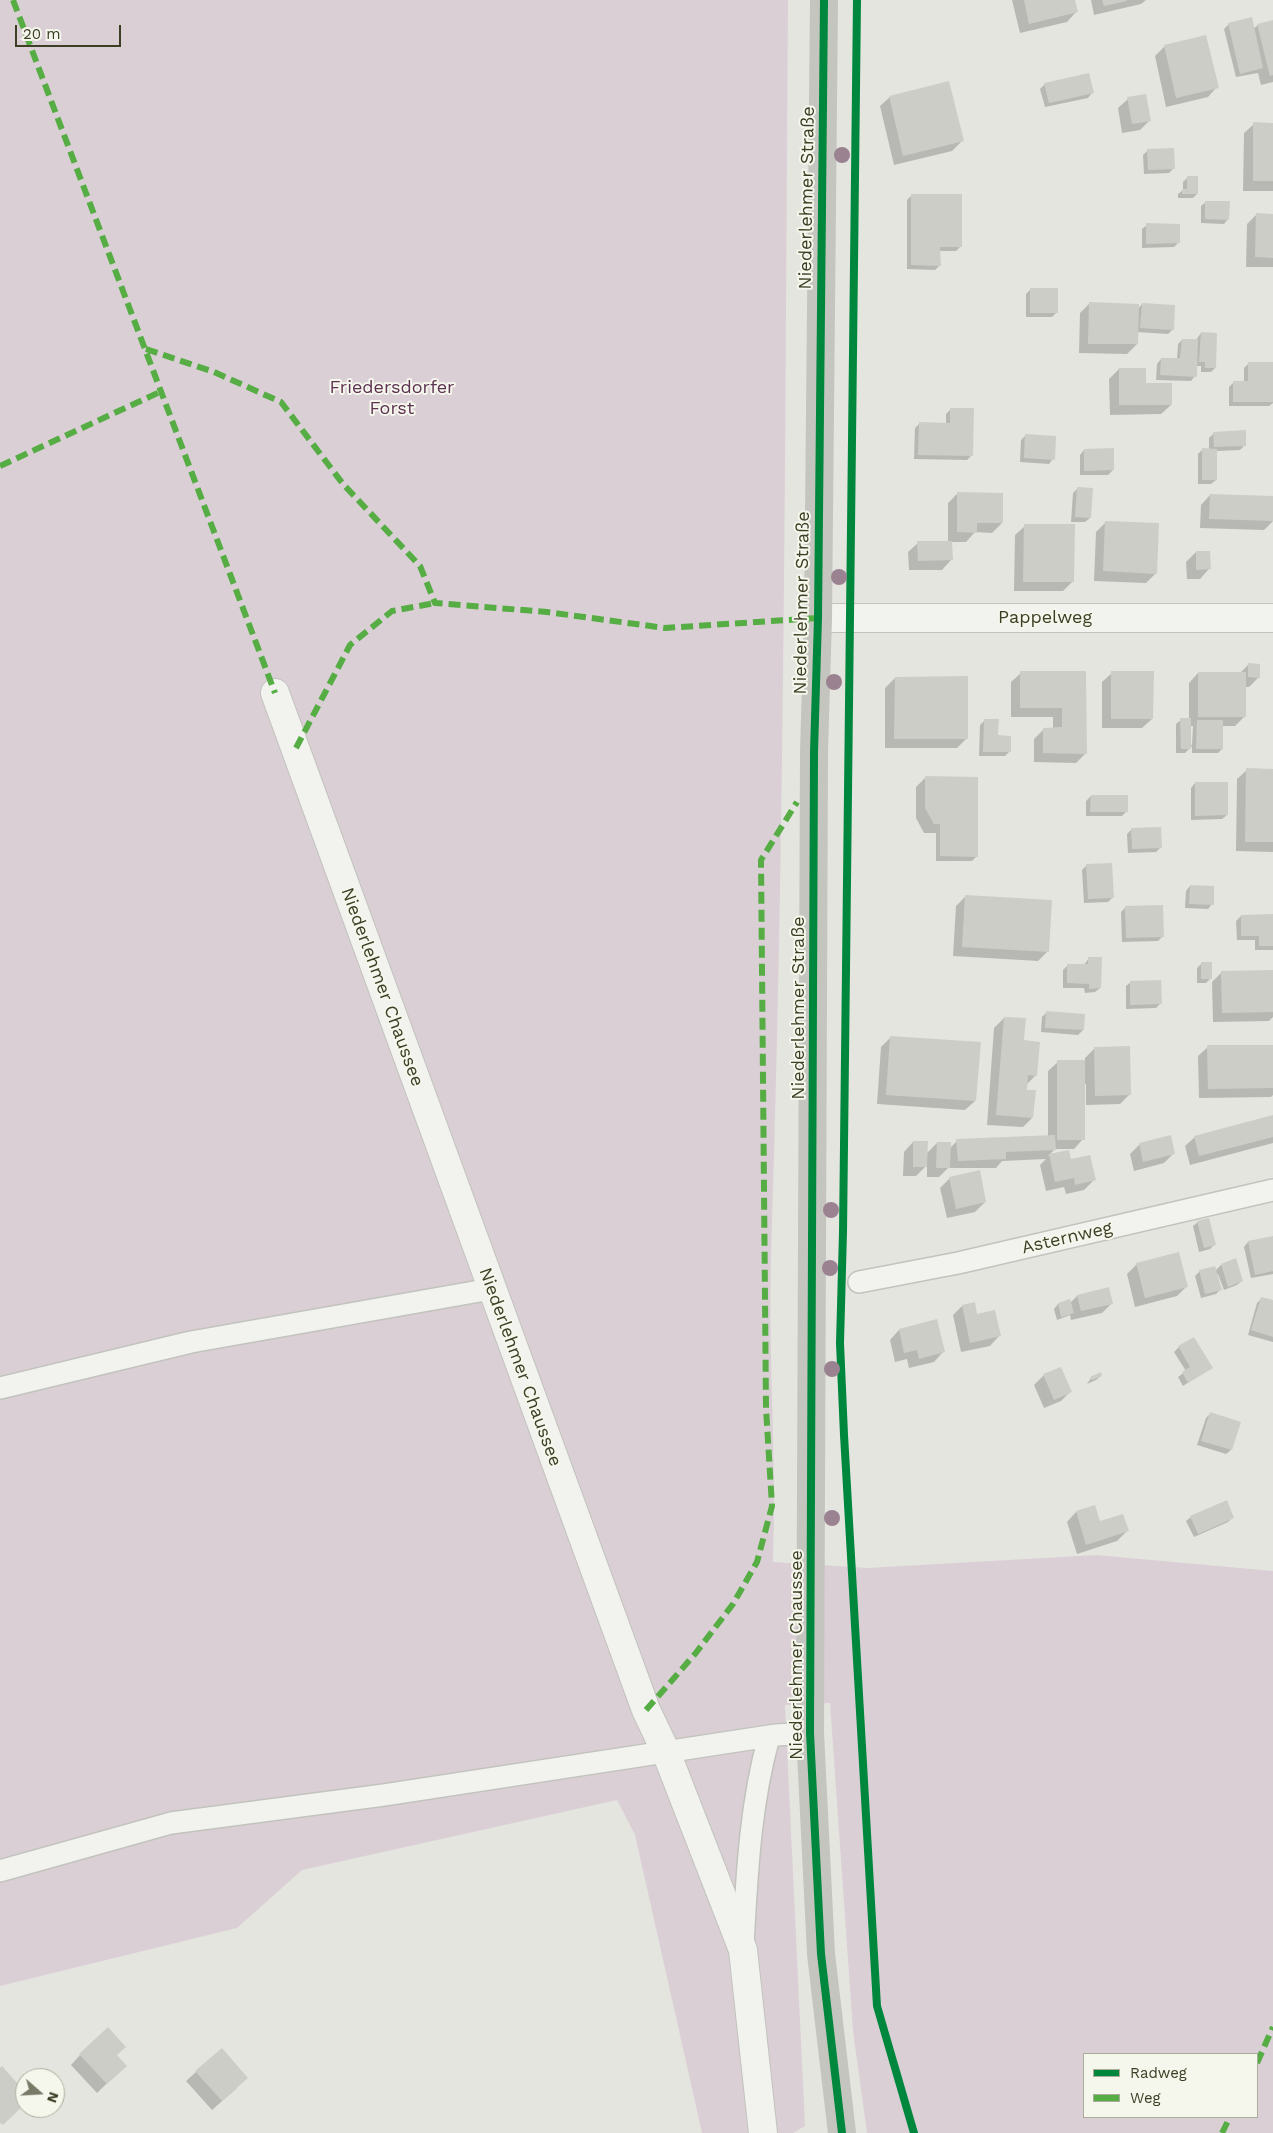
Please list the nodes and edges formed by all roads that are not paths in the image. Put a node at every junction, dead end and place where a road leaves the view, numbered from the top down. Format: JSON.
{"nodes":[{"id":1,"x":824,"y":0,"type":"edge"},
{"id":2,"x":818,"y":618,"type":"junction"},
{"id":3,"x":1273,"y":618,"type":"edge"},
{"id":4,"x":275,"y":693,"type":"dead end"},
{"id":5,"x":1273,"y":1190,"type":"edge"},
{"id":6,"x":813,"y":1206,"type":"joint"},
{"id":7,"x":860,"y":1282,"type":"dead end"},
{"id":8,"x":491,"y":1289,"type":"junction"},
{"id":9,"x":0,"y":1388,"type":"edge"},
{"id":10,"x":810,"y":1733,"type":"junction"},
{"id":11,"x":769,"y":1737,"type":"junction"},
{"id":12,"x":666,"y":1752,"type":"junction"},
{"id":13,"x":0,"y":1871,"type":"edge"},
{"id":14,"x":743,"y":1950,"type":"junction"},
{"id":15,"x":763,"y":2133,"type":"edge"},
{"id":16,"x":842,"y":2133,"type":"edge"}],
"edges":[{"from":1,"to":2,"type":"main road","name":"Niederlehmer Straße"},
{"from":2,"to":3,"type":"street","name":"Pappelweg"},
{"from":2,"to":6,"type":"main road","name":"Niederlehmer Straße"},
{"from":4,"to":8,"type":"street","name":"Niederlehmer Chaussee"},
{"from":5,"to":7,"type":"lane","name":"Asternweg"},
{"from":6,"to":10,"type":"main road","name":"Niederlehmer Chaussee"},
{"from":8,"to":9,"type":"lane"},
{"from":8,"to":12,"type":"street","name":"Niederlehmer Chaussee"},
{"from":10,"to":11,"type":"lane"},
{"from":10,"to":16,"type":"main road","name":"Niederlehmer Chaussee"},
{"from":11,"to":12,"type":"lane"},
{"from":11,"to":14,"type":"lane"},
{"from":12,"to":13,"type":"lane"},
{"from":12,"to":14,"type":"street","name":"Niederlehmer Chaussee"},
{"from":14,"to":15,"type":"street","name":"Niederlehmer Chaussee"}]}
